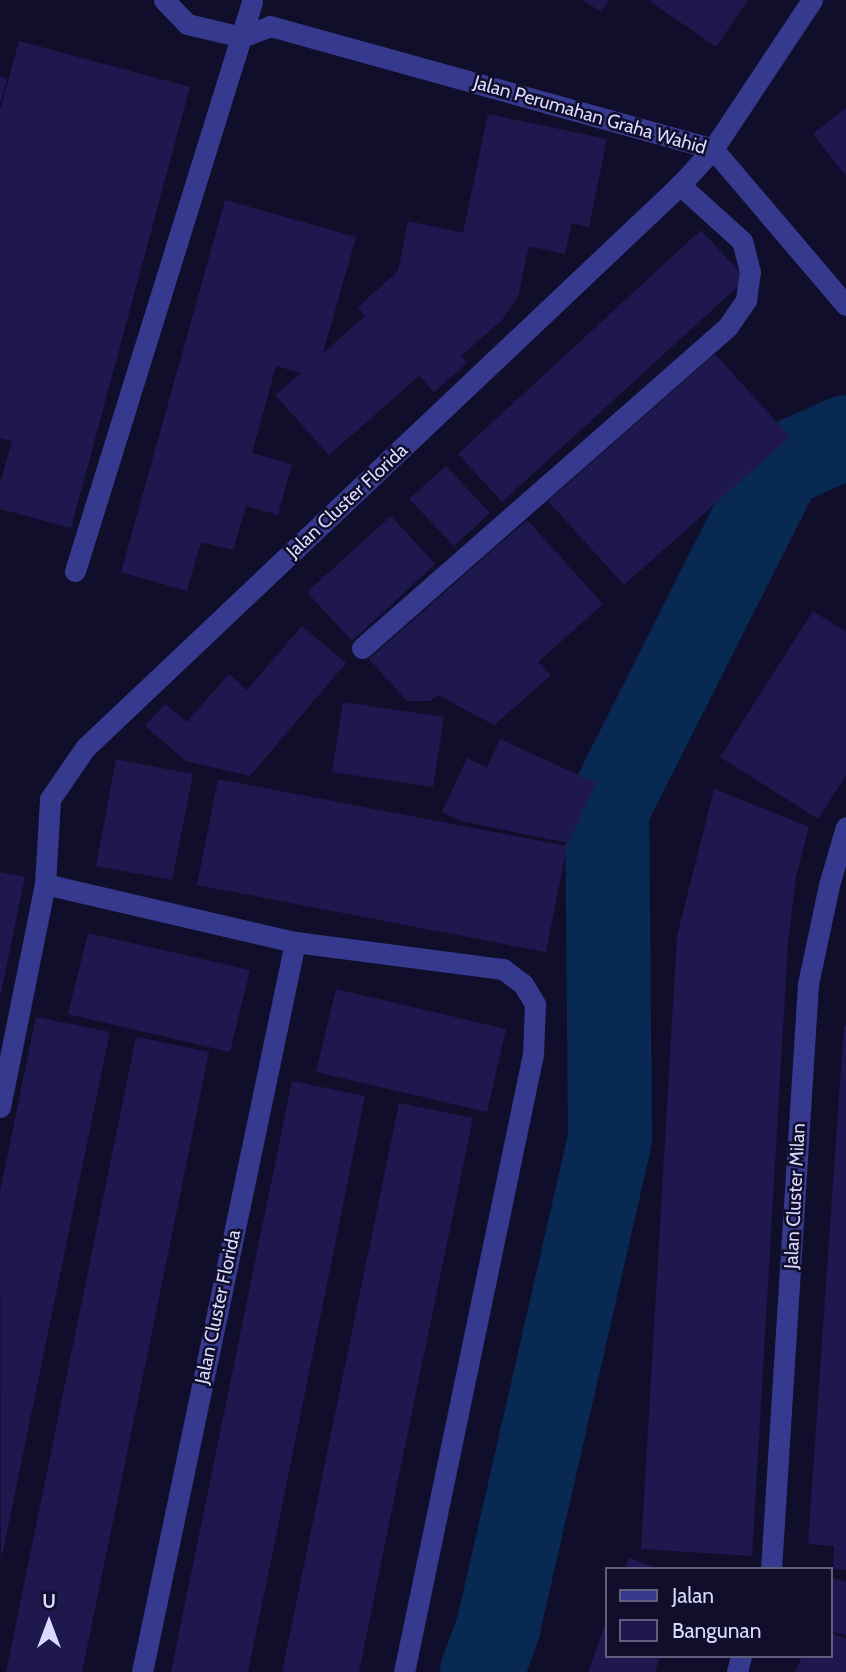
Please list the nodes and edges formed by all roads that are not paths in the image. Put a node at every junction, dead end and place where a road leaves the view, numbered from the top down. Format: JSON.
{"nodes":[{"id":1,"x":164,"y":0,"type":"edge"},
{"id":2,"x":812,"y":0,"type":"edge"},
{"id":3,"x":250,"y":1,"type":"edge"},
{"id":4,"x":270,"y":26,"type":"junction"},
{"id":5,"x":242,"y":37,"type":"junction"},
{"id":6,"x":713,"y":149,"type":"junction"},
{"id":7,"x":680,"y":185,"type":"junction"},
{"id":8,"x":846,"y":305,"type":"edge"},
{"id":9,"x":75,"y":571,"type":"dead end"},
{"id":10,"x":362,"y":648,"type":"dead end"},
{"id":11,"x":846,"y":827,"type":"edge"},
{"id":12,"x":45,"y":884,"type":"junction"},
{"id":13,"x":295,"y":942,"type":"junction"},
{"id":14,"x":0,"y":1107,"type":"edge"},
{"id":15,"x":771,"y":1567,"type":"edge"},
{"id":16,"x":142,"y":1672,"type":"edge"},
{"id":17,"x":404,"y":1672,"type":"edge"}],
"edges":[{"from":1,"to":5,"type":"street"},
{"from":2,"to":6,"type":"street","name":"Jalan Cluster Florida"},
{"from":3,"to":4,"type":"street"},
{"from":3,"to":5,"type":"street"},
{"from":4,"to":5,"type":"street"},
{"from":4,"to":6,"type":"street","name":"Jalan Perumahan Graha Wahid"},
{"from":5,"to":9,"type":"street"},
{"from":6,"to":7,"type":"street","name":"Jalan Cluster Florida"},
{"from":6,"to":8,"type":"street","name":"Jalan Perumahan Graha Wahid"},
{"from":7,"to":10,"type":"street"},
{"from":7,"to":12,"type":"street","name":"Jalan Cluster Florida"},
{"from":11,"to":15,"type":"street","name":"Jalan Cluster Milan"},
{"from":12,"to":13,"type":"street"},
{"from":12,"to":14,"type":"street","name":"Jalan Cluster Florida"},
{"from":13,"to":16,"type":"street","name":"Jalan Cluster Florida"},
{"from":13,"to":17,"type":"street"}]}
